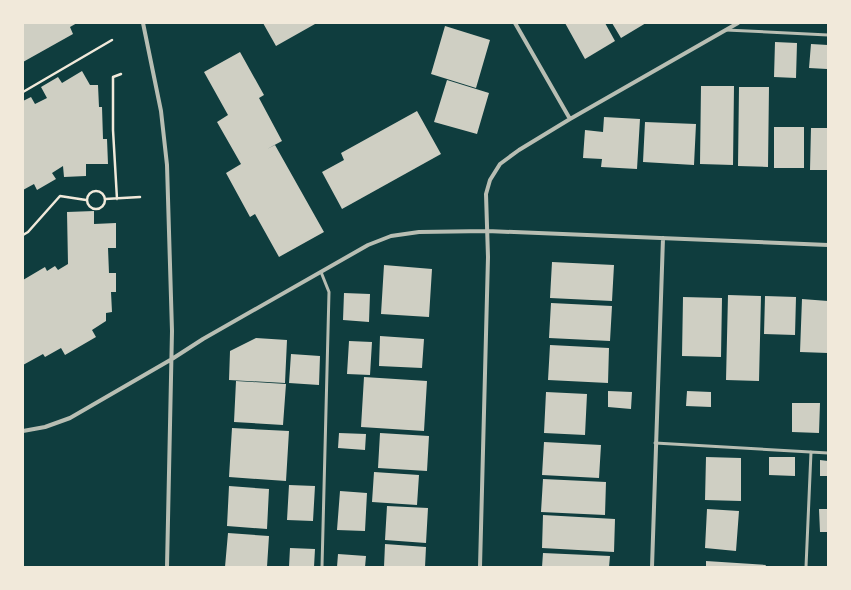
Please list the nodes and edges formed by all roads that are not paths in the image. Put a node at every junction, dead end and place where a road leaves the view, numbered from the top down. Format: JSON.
{"nodes":[{"id":1,"x":143,"y":23,"type":"edge"},
{"id":2,"x":515,"y":23,"type":"edge"},
{"id":3,"x":738,"y":23,"type":"edge"},
{"id":4,"x":725,"y":30,"type":"junction"},
{"id":5,"x":828,"y":35,"type":"edge"},
{"id":6,"x":570,"y":119,"type":"junction"},
{"id":7,"x":487,"y":231,"type":"junction"},
{"id":8,"x":663,"y":238,"type":"junction"},
{"id":9,"x":828,"y":245,"type":"edge"},
{"id":10,"x":321,"y":272,"type":"junction"},
{"id":11,"x":172,"y":359,"type":"junction"},
{"id":12,"x":23,"y":431,"type":"edge"},
{"id":13,"x":655,"y":444,"type":"junction"},
{"id":14,"x":811,"y":452,"type":"junction"},
{"id":15,"x":828,"y":453,"type":"edge"},
{"id":16,"x":167,"y":567,"type":"edge"},
{"id":17,"x":322,"y":567,"type":"edge"},
{"id":18,"x":480,"y":567,"type":"edge"},
{"id":19,"x":652,"y":567,"type":"edge"},
{"id":20,"x":806,"y":567,"type":"edge"}],
"edges":[{"from":1,"to":11,"type":"street"},
{"from":2,"to":6,"type":"street"},
{"from":3,"to":4,"type":"street"},
{"from":4,"to":5,"type":"lane"},
{"from":4,"to":6,"type":"street"},
{"from":6,"to":7,"type":"street"},
{"from":7,"to":8,"type":"street"},
{"from":7,"to":10,"type":"street"},
{"from":7,"to":18,"type":"street"},
{"from":8,"to":9,"type":"street"},
{"from":8,"to":13,"type":"street"},
{"from":10,"to":11,"type":"street"},
{"from":10,"to":17,"type":"lane"},
{"from":11,"to":12,"type":"street"},
{"from":11,"to":16,"type":"street"},
{"from":13,"to":14,"type":"lane"},
{"from":13,"to":19,"type":"street"},
{"from":14,"to":15,"type":"lane"},
{"from":14,"to":20,"type":"lane"}]}
